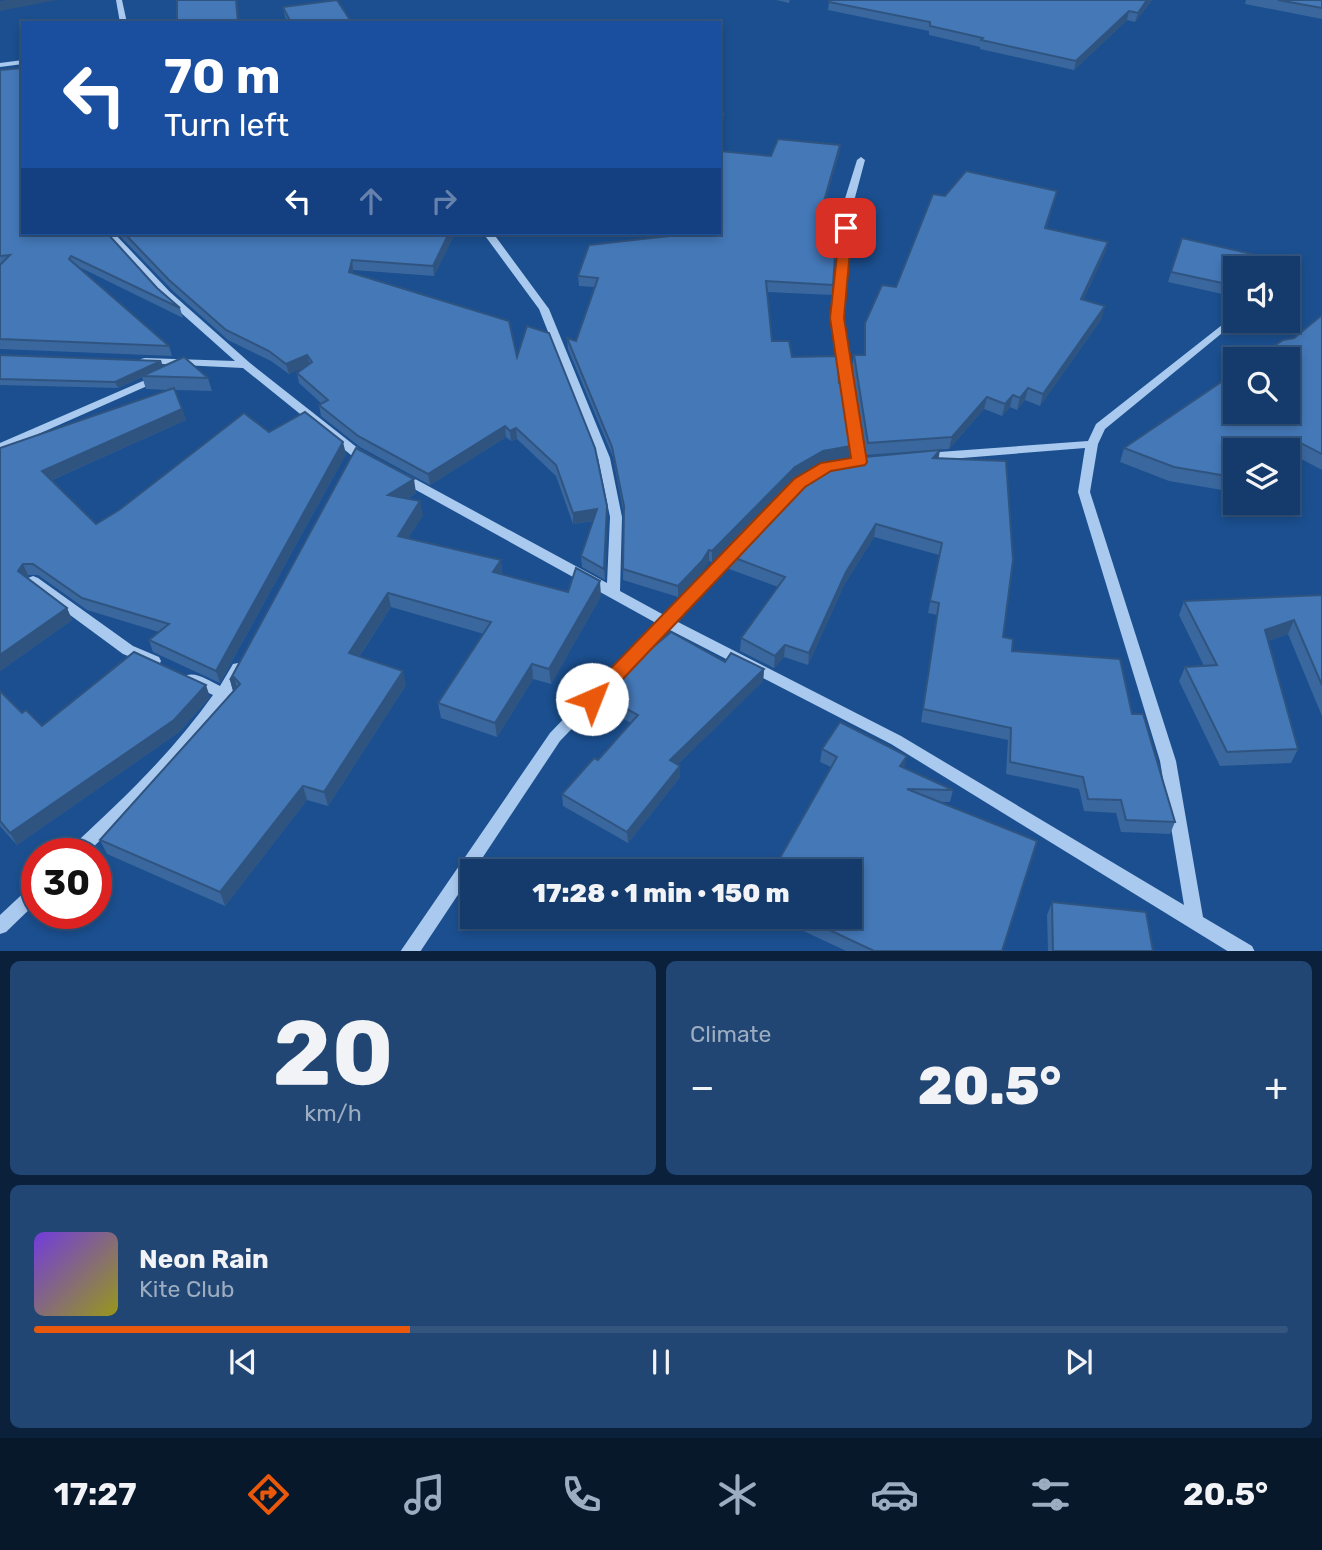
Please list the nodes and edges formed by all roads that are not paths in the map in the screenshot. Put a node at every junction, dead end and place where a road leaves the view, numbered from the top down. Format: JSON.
{"nodes":[{"id":1,"x":119,"y":0,"type":"edge"},
{"id":2,"x":124,"y":21,"type":"edge"},
{"id":3,"x":21,"y":62,"type":"edge"},
{"id":4,"x":0,"y":65,"type":"edge"},
{"id":5,"x":861,"y":160,"type":"dead end"},
{"id":6,"x":111,"y":235,"type":"edge"},
{"id":7,"x":489,"y":235,"type":"edge"},
{"id":8,"x":1223,"y":328,"type":"edge"},
{"id":9,"x":138,"y":360,"type":"edge"},
{"id":10,"x":191,"y":363,"type":"junction"},
{"id":11,"x":246,"y":365,"type":"junction"},
{"id":12,"x":1092,"y":444,"type":"junction"},
{"id":13,"x":0,"y":447,"type":"edge"},
{"id":14,"x":914,"y":457,"type":"edge"},
{"id":15,"x":860,"y":462,"type":"edge"},
{"id":16,"x":827,"y":467,"type":"edge"},
{"id":17,"x":33,"y":581,"type":"edge"},
{"id":18,"x":612,"y":593,"type":"junction"},
{"id":19,"x":667,"y":622,"type":"junction"},
{"id":20,"x":243,"y":658,"type":"edge"},
{"id":21,"x":224,"y":694,"type":"junction"},
{"id":22,"x":92,"y":838,"type":"edge"},
{"id":23,"x":21,"y":906,"type":"edge"},
{"id":24,"x":1195,"y":920,"type":"junction"},
{"id":25,"x":0,"y":926,"type":"edge"},
{"id":26,"x":409,"y":951,"type":"edge"},
{"id":27,"x":1246,"y":951,"type":"edge"}],
"edges":[{"from":1,"to":2,"type":"street"},
{"from":3,"to":4,"type":"street"},
{"from":5,"to":15,"type":"street"},
{"from":6,"to":11,"type":"street"},
{"from":7,"to":18,"type":"street"},
{"from":8,"to":12,"type":"street"},
{"from":9,"to":10,"type":"street"},
{"from":10,"to":11,"type":"street"},
{"from":10,"to":13,"type":"street"},
{"from":11,"to":18,"type":"street"},
{"from":12,"to":14,"type":"street"},
{"from":12,"to":24,"type":"street"},
{"from":16,"to":19,"type":"street"},
{"from":17,"to":21,"type":"street"},
{"from":18,"to":19,"type":"street"},
{"from":19,"to":24,"type":"street"},
{"from":19,"to":26,"type":"street"},
{"from":20,"to":21,"type":"street"},
{"from":21,"to":22,"type":"street"},
{"from":23,"to":25,"type":"street"},
{"from":24,"to":27,"type":"street"}]}
